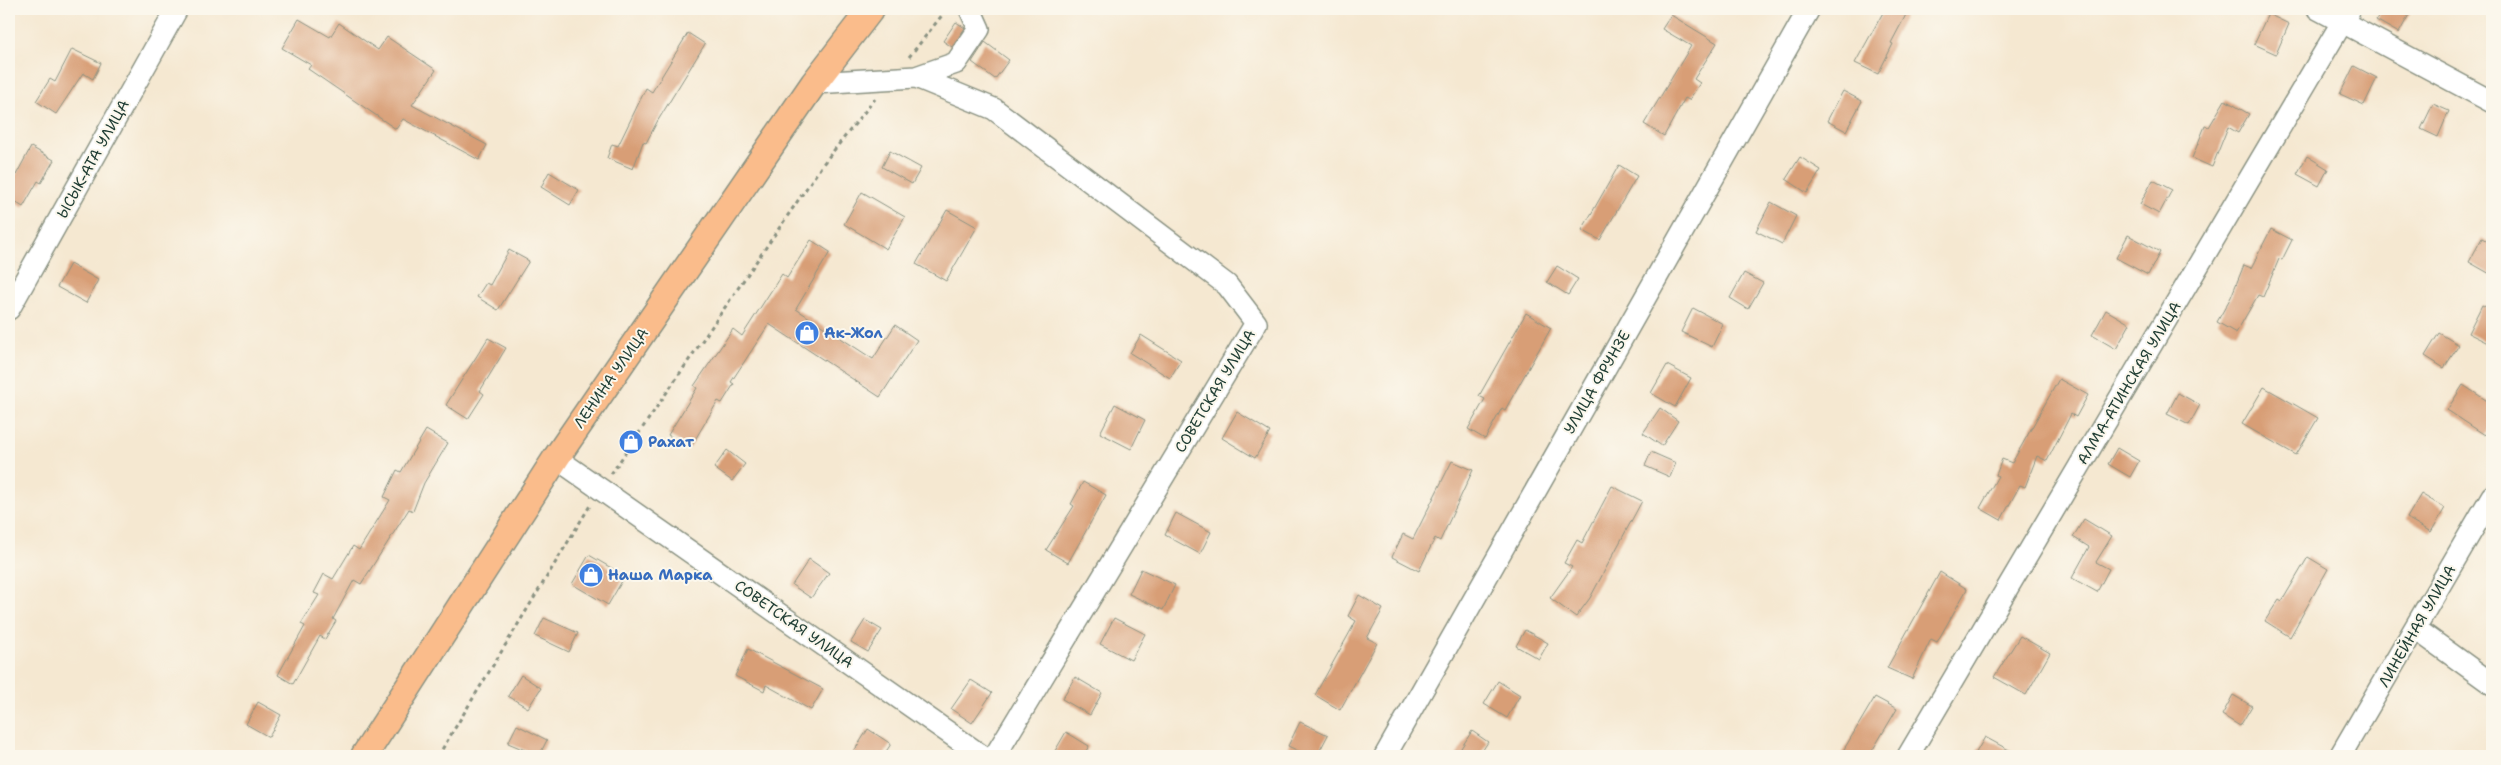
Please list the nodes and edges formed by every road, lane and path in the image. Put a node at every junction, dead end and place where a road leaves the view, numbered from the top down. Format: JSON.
{"nodes":[{"id":1,"x":177,"y":9,"type":"edge"},
{"id":2,"x":871,"y":9,"type":"edge"},
{"id":3,"x":947,"y":9,"type":"edge"},
{"id":4,"x":970,"y":9,"type":"edge"},
{"id":5,"x":1809,"y":9,"type":"edge"},
{"id":6,"x":2318,"y":9,"type":"edge"},
{"id":7,"x":2346,"y":16,"type":"edge"},
{"id":8,"x":916,"y":77,"type":"junction"},
{"id":9,"x":891,"y":79,"type":"junction"},
{"id":10,"x":814,"y":84,"type":"junction"},
{"id":11,"x":2492,"y":102,"type":"edge"},
{"id":12,"x":9,"y":308,"type":"edge"},
{"id":13,"x":556,"y":458,"type":"junction"},
{"id":14,"x":601,"y":488,"type":"junction"},
{"id":15,"x":2492,"y":496,"type":"edge"},
{"id":16,"x":2416,"y":629,"type":"junction"},
{"id":17,"x":2492,"y":684,"type":"edge"},
{"id":18,"x":364,"y":756,"type":"edge"},
{"id":19,"x":438,"y":756,"type":"edge"},
{"id":20,"x":982,"y":756,"type":"edge"},
{"id":21,"x":995,"y":756,"type":"edge"},
{"id":22,"x":1385,"y":756,"type":"edge"},
{"id":23,"x":1908,"y":756,"type":"edge"},
{"id":24,"x":2340,"y":756,"type":"edge"}],
"edges":[{"from":1,"to":12,"type":"street","name":"ЫСЫК-АТА УЛИЦА"},
{"from":2,"to":10,"type":"main road","name":"ЛЕНИНА УЛИЦА"},
{"from":3,"to":9,"type":"path"},
{"from":4,"to":8,"type":"street"},
{"from":5,"to":22,"type":"street","name":"УЛИЦА ФРУНЗЕ"},
{"from":6,"to":7,"type":"street"},
{"from":7,"to":11,"type":"street"},
{"from":7,"to":23,"type":"street","name":"АЛМА-АТИНСКАЯ УЛИЦА"},
{"from":8,"to":9,"type":"street","name":"СОВЕТСКАЯ УЛИЦА"},
{"from":8,"to":21,"type":"street","name":"СОВЕТСКАЯ УЛИЦА"},
{"from":9,"to":10,"type":"street","name":"СОВЕТСКАЯ УЛИЦА"},
{"from":9,"to":14,"type":"path"},
{"from":10,"to":13,"type":"main road","name":"ЛЕНИНА УЛИЦА"},
{"from":13,"to":14,"type":"street","name":"СОВЕТСКАЯ УЛИЦА"},
{"from":13,"to":18,"type":"main road","name":"ЛЕНИНА УЛИЦА"},
{"from":14,"to":19,"type":"path"},
{"from":14,"to":20,"type":"street","name":"СОВЕТСКАЯ УЛИЦА"},
{"from":15,"to":16,"type":"street","name":"ЛИНЕЙНАЯ УЛИЦА"},
{"from":16,"to":17,"type":"street"},
{"from":16,"to":24,"type":"street","name":"ЛИНЕЙНАЯ УЛИЦА"}]}
